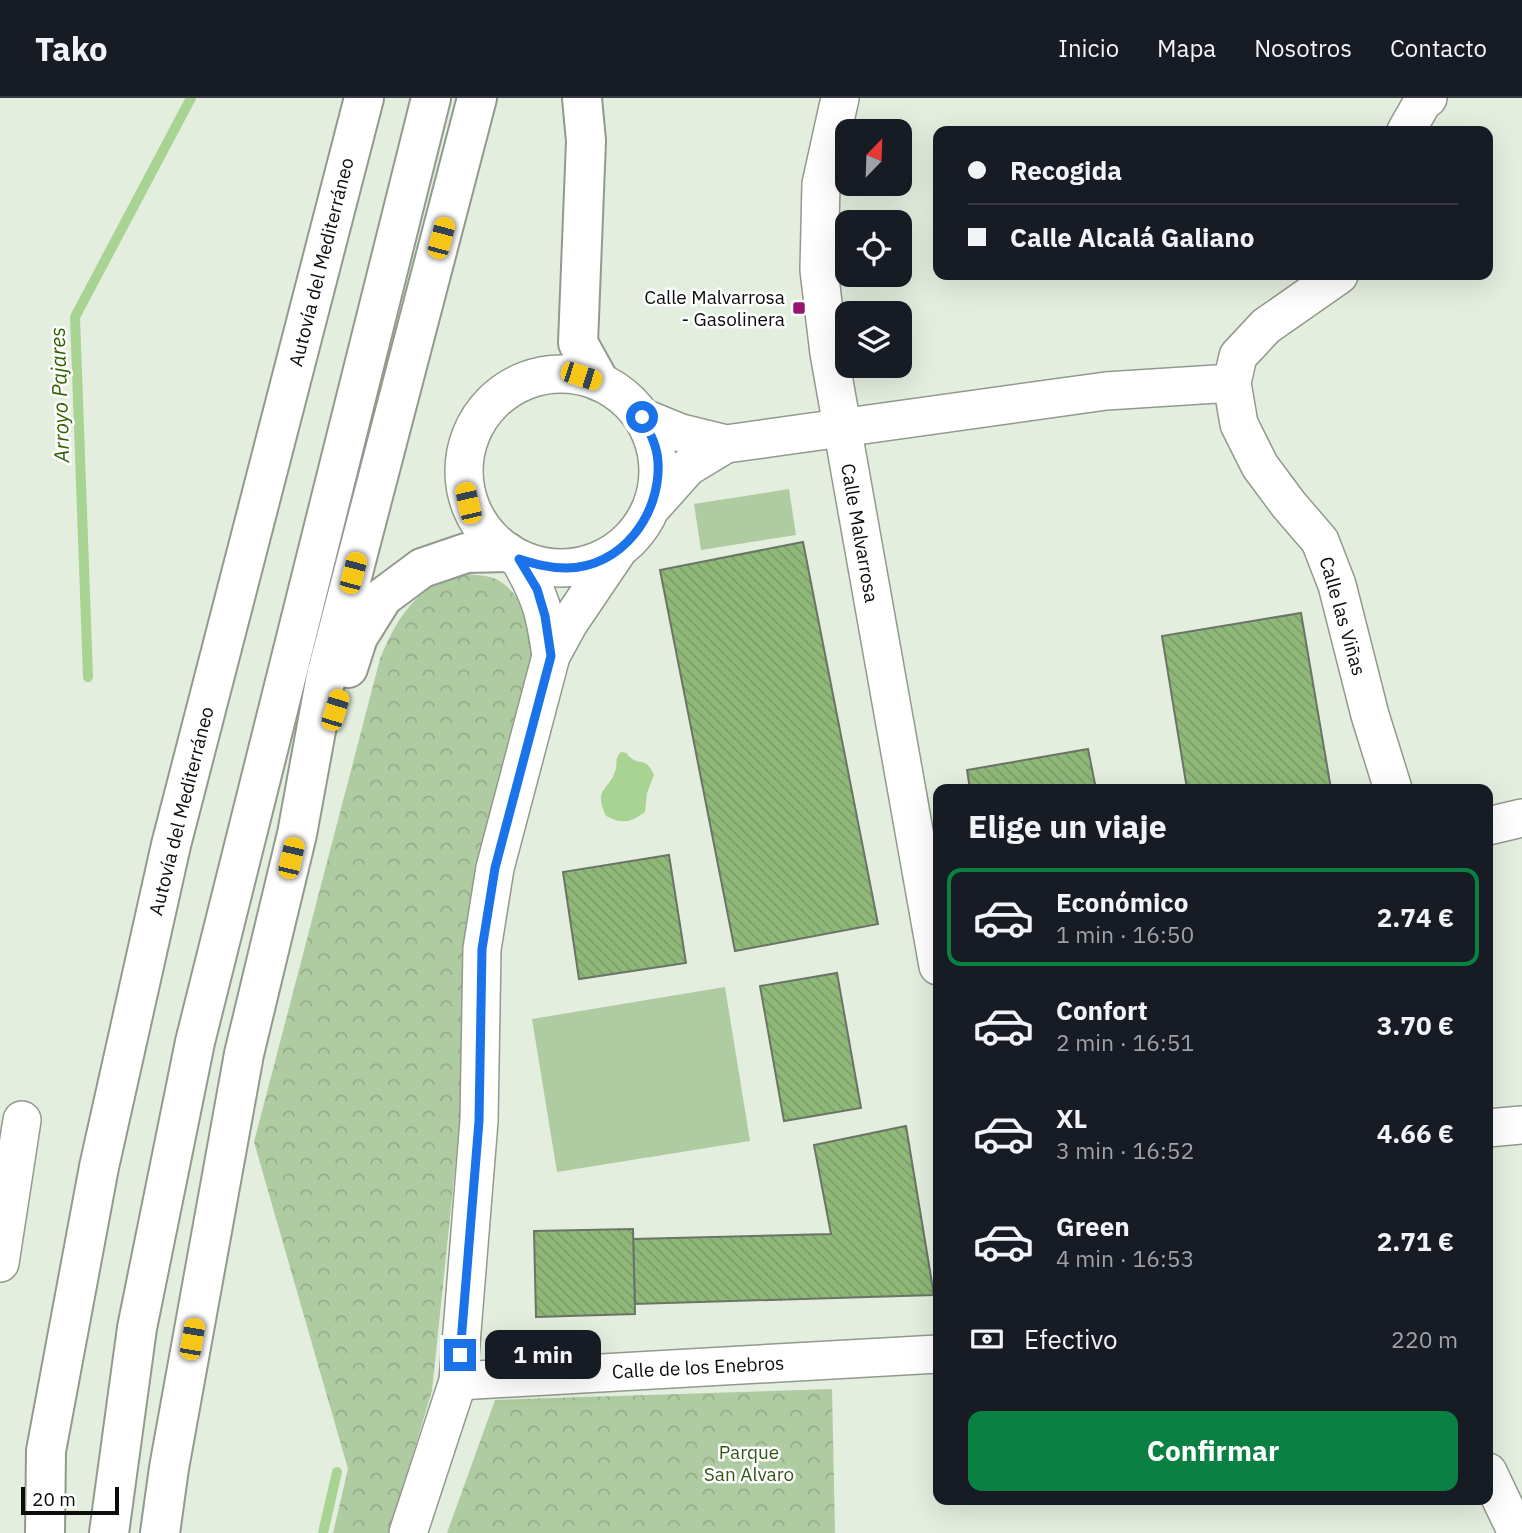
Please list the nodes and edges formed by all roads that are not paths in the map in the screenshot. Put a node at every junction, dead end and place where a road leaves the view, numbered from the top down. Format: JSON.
{"nodes":[{"id":1,"x":364,"y":98,"type":"edge"},
{"id":2,"x":431,"y":98,"type":"edge"},
{"id":3,"x":477,"y":98,"type":"edge"},
{"id":4,"x":582,"y":98,"type":"edge"},
{"id":5,"x":840,"y":98,"type":"edge"},
{"id":6,"x":1428,"y":98,"type":"edge"},
{"id":7,"x":1409,"y":126,"type":"edge"},
{"id":8,"x":1332,"y":280,"type":"edge"},
{"id":9,"x":599,"y":381,"type":"junction"},
{"id":10,"x":1232,"y":383,"type":"junction"},
{"id":11,"x":642,"y":417,"type":"junction"},
{"id":12,"x":842,"y":429,"type":"junction"},
{"id":13,"x":726,"y":444,"type":"junction"},
{"id":14,"x":653,"y":506,"type":"junction"},
{"id":15,"x":617,"y":552,"type":"junction"},
{"id":16,"x":513,"y":555,"type":"junction"},
{"id":17,"x":551,"y":656,"type":"junction"},
{"id":18,"x":1391,"y":784,"type":"edge"},
{"id":19,"x":1522,"y":818,"type":"edge"},
{"id":20,"x":1493,"y":825,"type":"edge"},
{"id":21,"x":296,"y":834,"type":"junction"},
{"id":22,"x":933,"y":938,"type":"edge"},
{"id":23,"x":22,"y":1119,"type":"dead end"},
{"id":24,"x":1522,"y":1125,"type":"edge"},
{"id":25,"x":1493,"y":1128,"type":"edge"},
{"id":26,"x":0,"y":1263,"type":"edge"},
{"id":27,"x":933,"y":1354,"type":"edge"},
{"id":28,"x":458,"y":1381,"type":"junction"},
{"id":29,"x":47,"y":1451,"type":"junction"},
{"id":30,"x":1493,"y":1483,"type":"edge"},
{"id":31,"x":18,"y":1533,"type":"edge"},
{"id":32,"x":45,"y":1533,"type":"edge"},
{"id":33,"x":109,"y":1533,"type":"edge"},
{"id":34,"x":160,"y":1533,"type":"edge"},
{"id":35,"x":408,"y":1533,"type":"edge"},
{"id":36,"x":1517,"y":1533,"type":"edge"}],
"edges":[{"from":1,"to":29,"type":"highway","name":"Autovía del Mediterráneo"},
{"from":2,"to":33,"type":"highway"},
{"from":3,"to":21,"type":"highway"},
{"from":4,"to":9,"type":"highway"},
{"from":5,"to":12,"type":"street","name":"Calle Malvarrosa"},
{"from":6,"to":7,"type":"street"},
{"from":8,"to":10,"type":"street"},
{"from":9,"to":11,"type":"street"},
{"from":9,"to":16,"type":"street"},
{"from":10,"to":12,"type":"street"},
{"from":10,"to":18,"type":"street","name":"Calle las Viñas"},
{"from":11,"to":13,"type":"street"},
{"from":11,"to":14,"type":"street"},
{"from":12,"to":13,"type":"street"},
{"from":12,"to":22,"type":"street","name":"Calle Malvarrosa"},
{"from":13,"to":14,"type":"street"},
{"from":14,"to":15,"type":"street"},
{"from":15,"to":16,"type":"street"},
{"from":15,"to":17,"type":"street"},
{"from":16,"to":17,"type":"street"},
{"from":16,"to":21,"type":"highway"},
{"from":17,"to":28,"type":"street"},
{"from":19,"to":20,"type":"street"},
{"from":21,"to":34,"type":"highway"},
{"from":23,"to":26,"type":"street"},
{"from":24,"to":25,"type":"street"},
{"from":27,"to":28,"type":"street","name":"Calle de los Enebros"},
{"from":28,"to":35,"type":"street"},
{"from":29,"to":31,"type":"highway"},
{"from":29,"to":32,"type":"highway","name":"Autovía del Mediterráneo"},
{"from":30,"to":36,"type":"street"}]}
